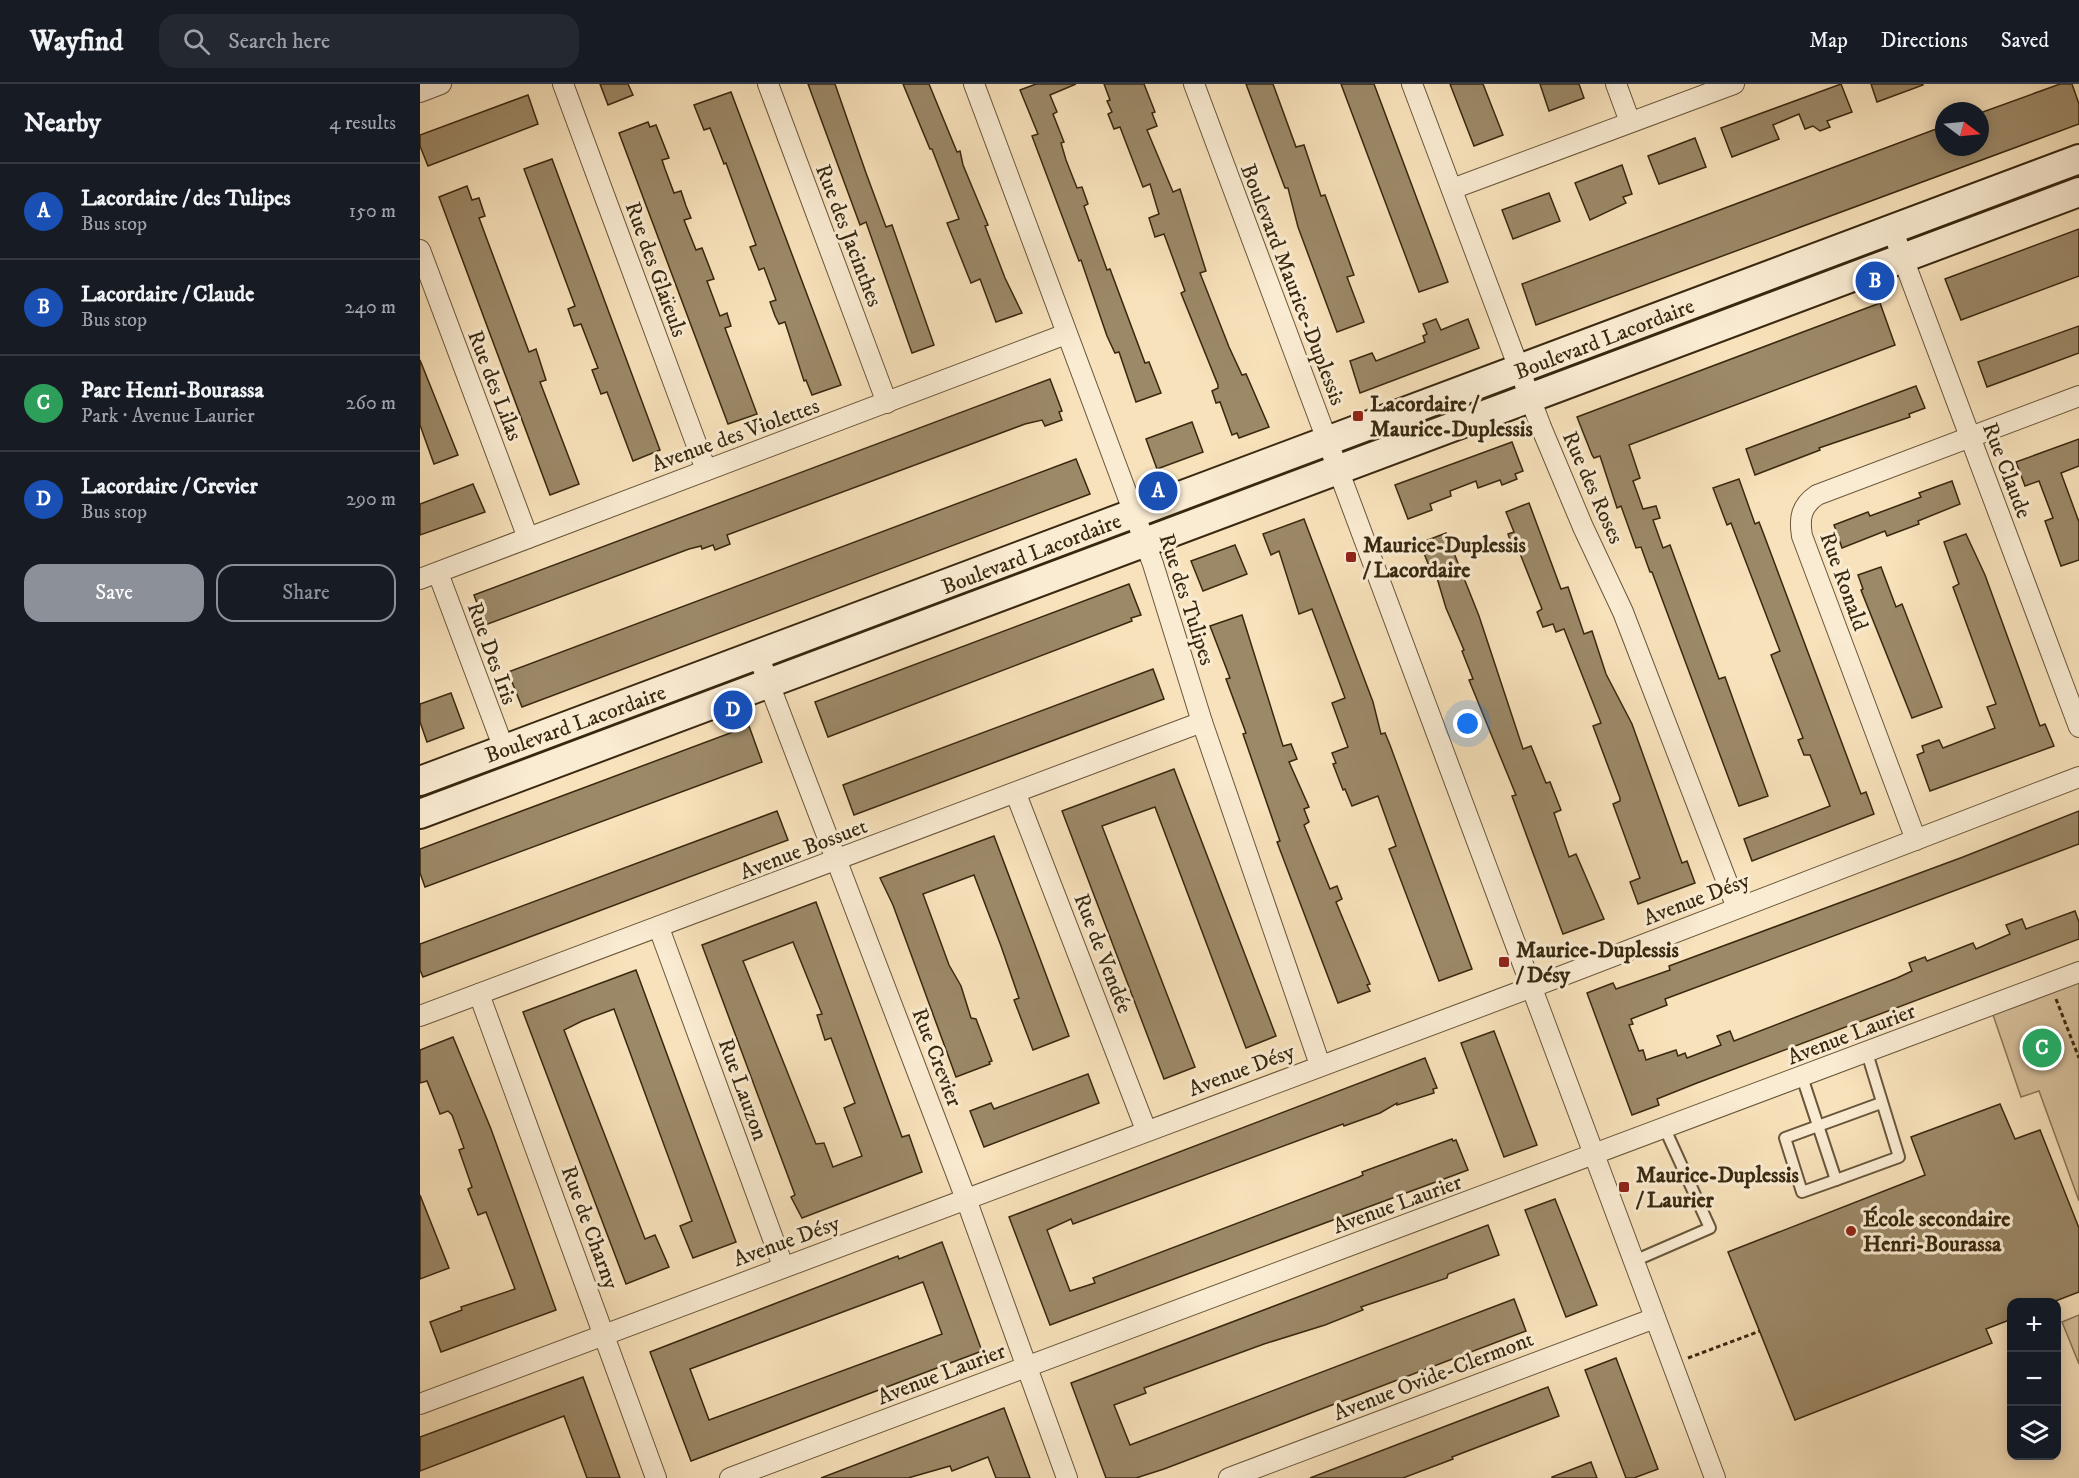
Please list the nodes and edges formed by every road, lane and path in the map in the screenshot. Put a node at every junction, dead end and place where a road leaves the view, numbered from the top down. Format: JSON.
{"nodes":[{"id":1,"x":441,"y":84,"type":"edge"},
{"id":2,"x":563,"y":84,"type":"edge"},
{"id":3,"x":768,"y":84,"type":"edge"},
{"id":4,"x":974,"y":84,"type":"edge"},
{"id":5,"x":1194,"y":84,"type":"edge"},
{"id":6,"x":1412,"y":84,"type":"edge"},
{"id":7,"x":1616,"y":84,"type":"edge"},
{"id":8,"x":1734,"y":84,"type":"edge"},
{"id":9,"x":420,"y":92,"type":"edge"},
{"id":10,"x":1630,"y":122,"type":"junction"},
{"id":11,"x":2079,"y":159,"type":"edge"},
{"id":12,"x":1452,"y":189,"type":"junction"},
{"id":13,"x":2079,"y":192,"type":"edge"},
{"id":14,"x":1892,"y":229,"type":"junction"},
{"id":15,"x":420,"y":250,"type":"edge"},
{"id":16,"x":1902,"y":258,"type":"junction"},
{"id":17,"x":1066,"y":333,"type":"junction"},
{"id":18,"x":1520,"y":369,"type":"junction"},
{"id":19,"x":2079,"y":396,"type":"edge"},
{"id":20,"x":1530,"y":399,"type":"junction"},
{"id":21,"x":887,"y":404,"type":"junction"},
{"id":22,"x":1970,"y":436,"type":"junction"},
{"id":23,"x":1328,"y":442,"type":"junction"},
{"id":24,"x":706,"y":470,"type":"junction"},
{"id":25,"x":1339,"y":471,"type":"junction"},
{"id":26,"x":1135,"y":513,"type":"junction"},
{"id":27,"x":528,"y":538,"type":"junction"},
{"id":28,"x":1145,"y":543,"type":"junction"},
{"id":29,"x":429,"y":576,"type":"edge"},
{"id":30,"x":758,"y":656,"type":"junction"},
{"id":31,"x":770,"y":684,"type":"junction"},
{"id":32,"x":1202,"y":722,"type":"junction"},
{"id":33,"x":2079,"y":727,"type":"edge"},
{"id":34,"x":504,"y":750,"type":"junction"},
{"id":35,"x":2079,"y":777,"type":"edge"},
{"id":36,"x":420,"y":781,"type":"edge"},
{"id":37,"x":1016,"y":794,"type":"junction"},
{"id":38,"x":420,"y":814,"type":"edge"},
{"id":39,"x":1916,"y":840,"type":"junction"},
{"id":40,"x":838,"y":861,"type":"junction"},
{"id":41,"x":1737,"y":908,"type":"junction"},
{"id":42,"x":659,"y":928,"type":"junction"},
{"id":43,"x":2079,"y":972,"type":"edge"},
{"id":44,"x":2050,"y":983,"type":"junction"},
{"id":45,"x":1531,"y":986,"type":"junction"},
{"id":46,"x":479,"y":994,"type":"junction"},
{"id":47,"x":420,"y":1016,"type":"edge"},
{"id":48,"x":1867,"y":1053,"type":"junction"},
{"id":49,"x":2079,"y":1058,"type":"edge"},
{"id":50,"x":1320,"y":1065,"type":"junction"},
{"id":51,"x":1802,"y":1077,"type":"junction"},
{"id":52,"x":1881,"y":1103,"type":"junction"},
{"id":53,"x":1818,"y":1126,"type":"junction"},
{"id":54,"x":1665,"y":1129,"type":"junction"},
{"id":55,"x":1146,"y":1130,"type":"junction"},
{"id":56,"x":1594,"y":1156,"type":"junction"},
{"id":57,"x":1836,"y":1180,"type":"junction"},
{"id":58,"x":966,"y":1199,"type":"junction"},
{"id":59,"x":1634,"y":1261,"type":"junction"},
{"id":60,"x":783,"y":1266,"type":"junction"},
{"id":61,"x":1655,"y":1318,"type":"junction"},
{"id":62,"x":1760,"y":1331,"type":"dead end"},
{"id":63,"x":606,"y":1334,"type":"junction"},
{"id":64,"x":1672,"y":1364,"type":"junction"},
{"id":65,"x":1026,"y":1366,"type":"junction"},
{"id":66,"x":421,"y":1399,"type":"edge"},
{"id":67,"x":656,"y":1478,"type":"edge"},
{"id":68,"x":730,"y":1478,"type":"edge"},
{"id":69,"x":1067,"y":1478,"type":"edge"},
{"id":70,"x":1229,"y":1478,"type":"edge"},
{"id":71,"x":1715,"y":1478,"type":"edge"}],
"edges":[{"from":1,"to":9,"type":"street"},
{"from":2,"to":24,"type":"street","name":"Rue des Glaïeuls"},
{"from":3,"to":21,"type":"street","name":"Rue des Jacinthes"},
{"from":4,"to":17,"type":"street","name":"Rue des Tulipes"},
{"from":5,"to":23,"type":"street","name":"Boulevard Maurice-Duplessis"},
{"from":6,"to":12,"type":"street","name":"Rue des Roses"},
{"from":7,"to":10,"type":"street"},
{"from":8,"to":10,"type":"street"},
{"from":10,"to":12,"type":"street"},
{"from":11,"to":14,"type":"main road","name":"Boulevard Lacordaire"},
{"from":12,"to":18,"type":"street","name":"Rue des Roses"},
{"from":13,"to":16,"type":"main road","name":"Boulevard Lacordaire"},
{"from":14,"to":16,"type":"street","name":"Rue Claude"},
{"from":14,"to":18,"type":"main road","name":"Boulevard Lacordaire"},
{"from":15,"to":27,"type":"street","name":"Rue des Lilas"},
{"from":16,"to":20,"type":"main road","name":"Boulevard Lacordaire"},
{"from":16,"to":22,"type":"street","name":"Rue Claude"},
{"from":17,"to":21,"type":"street","name":"Avenue des Violettes"},
{"from":17,"to":26,"type":"street","name":"Rue des Tulipes"},
{"from":18,"to":20,"type":"street","name":"Rue des Roses"},
{"from":18,"to":23,"type":"main road","name":"Boulevard Lacordaire"},
{"from":19,"to":22,"type":"street","name":"Rue Ronald"},
{"from":20,"to":25,"type":"main road","name":"Boulevard Lacordaire"},
{"from":20,"to":41,"type":"street","name":"Rue des Roses"},
{"from":21,"to":24,"type":"street","name":"Avenue des Violettes"},
{"from":22,"to":33,"type":"street","name":"Rue Claude"},
{"from":22,"to":39,"type":"street","name":"Rue Ronald"},
{"from":23,"to":25,"type":"street","name":"Boulevard Maurice-Duplessis"},
{"from":23,"to":26,"type":"main road","name":"Boulevard Lacordaire"},
{"from":24,"to":27,"type":"street","name":"Avenue des Violettes"},
{"from":25,"to":28,"type":"main road","name":"Boulevard Lacordaire"},
{"from":25,"to":45,"type":"street","name":"Boulevard Maurice-Duplessis"},
{"from":26,"to":28,"type":"street","name":"Rue des Tulipes"},
{"from":26,"to":30,"type":"main road","name":"Boulevard Lacordaire"},
{"from":27,"to":29,"type":"street","name":"Avenue des Violettes"},
{"from":28,"to":31,"type":"main road","name":"Boulevard Lacordaire"},
{"from":28,"to":32,"type":"street","name":"Rue des Tulipes"},
{"from":29,"to":34,"type":"street","name":"Rue Des Iris"},
{"from":30,"to":31,"type":"street","name":"Rue Crevier"},
{"from":30,"to":34,"type":"main road","name":"Boulevard Lacordaire"},
{"from":31,"to":38,"type":"main road","name":"Boulevard Lacordaire"},
{"from":31,"to":40,"type":"street","name":"Rue Crevier"},
{"from":32,"to":37,"type":"street","name":"Avenue Bossuet"},
{"from":32,"to":50,"type":"street","name":"Rue des Tulipes"},
{"from":34,"to":36,"type":"main road","name":"Boulevard Lacordaire"},
{"from":35,"to":39,"type":"street","name":"Avenue Désy"},
{"from":37,"to":40,"type":"street","name":"Avenue Bossuet"},
{"from":37,"to":55,"type":"street","name":"Rue de Vendée"},
{"from":39,"to":41,"type":"street","name":"Avenue Désy"},
{"from":40,"to":42,"type":"street","name":"Avenue Bossuet"},
{"from":40,"to":58,"type":"street","name":"Rue Crevier"},
{"from":41,"to":45,"type":"street","name":"Avenue Désy"},
{"from":42,"to":46,"type":"street","name":"Avenue Bossuet"},
{"from":42,"to":60,"type":"street","name":"Rue Lauzon"},
{"from":43,"to":44,"type":"street","name":"Avenue Laurier"},
{"from":44,"to":48,"type":"street","name":"Avenue Laurier"},
{"from":44,"to":49,"type":"path"},
{"from":45,"to":50,"type":"street","name":"Avenue Désy"},
{"from":45,"to":56,"type":"street","name":"Boulevard Maurice-Duplessis"},
{"from":46,"to":47,"type":"street","name":"Avenue Bossuet"},
{"from":46,"to":63,"type":"street","name":"Rue de Charny"},
{"from":48,"to":51,"type":"street","name":"Avenue Laurier"},
{"from":48,"to":52,"type":"lane"},
{"from":50,"to":55,"type":"street","name":"Avenue Désy"},
{"from":51,"to":53,"type":"lane"},
{"from":51,"to":54,"type":"street","name":"Avenue Laurier"},
{"from":52,"to":53,"type":"lane"},
{"from":52,"to":57,"type":"lane"},
{"from":53,"to":57,"type":"lane"},
{"from":53,"to":57,"type":"lane"},
{"from":54,"to":56,"type":"street","name":"Avenue Laurier"},
{"from":54,"to":59,"type":"lane"},
{"from":55,"to":58,"type":"street","name":"Avenue Désy"},
{"from":56,"to":59,"type":"street","name":"Boulevard Maurice-Duplessis"},
{"from":56,"to":65,"type":"street","name":"Avenue Laurier"},
{"from":58,"to":60,"type":"street","name":"Avenue Désy"},
{"from":58,"to":65,"type":"street","name":"Rue Crevier"},
{"from":59,"to":61,"type":"street","name":"Boulevard Maurice-Duplessis"},
{"from":60,"to":63,"type":"street","name":"Avenue Désy"},
{"from":61,"to":64,"type":"street","name":"Boulevard Maurice-Duplessis"},
{"from":61,"to":70,"type":"street","name":"Avenue Ovide-Clermont"},
{"from":62,"to":64,"type":"path"},
{"from":63,"to":66,"type":"street","name":"Avenue Désy"},
{"from":63,"to":67,"type":"street","name":"Rue de Charny"},
{"from":64,"to":71,"type":"street","name":"Boulevard Maurice-Duplessis"},
{"from":65,"to":68,"type":"street","name":"Avenue Laurier"},
{"from":65,"to":69,"type":"street","name":"Rue Crevier"}]}
